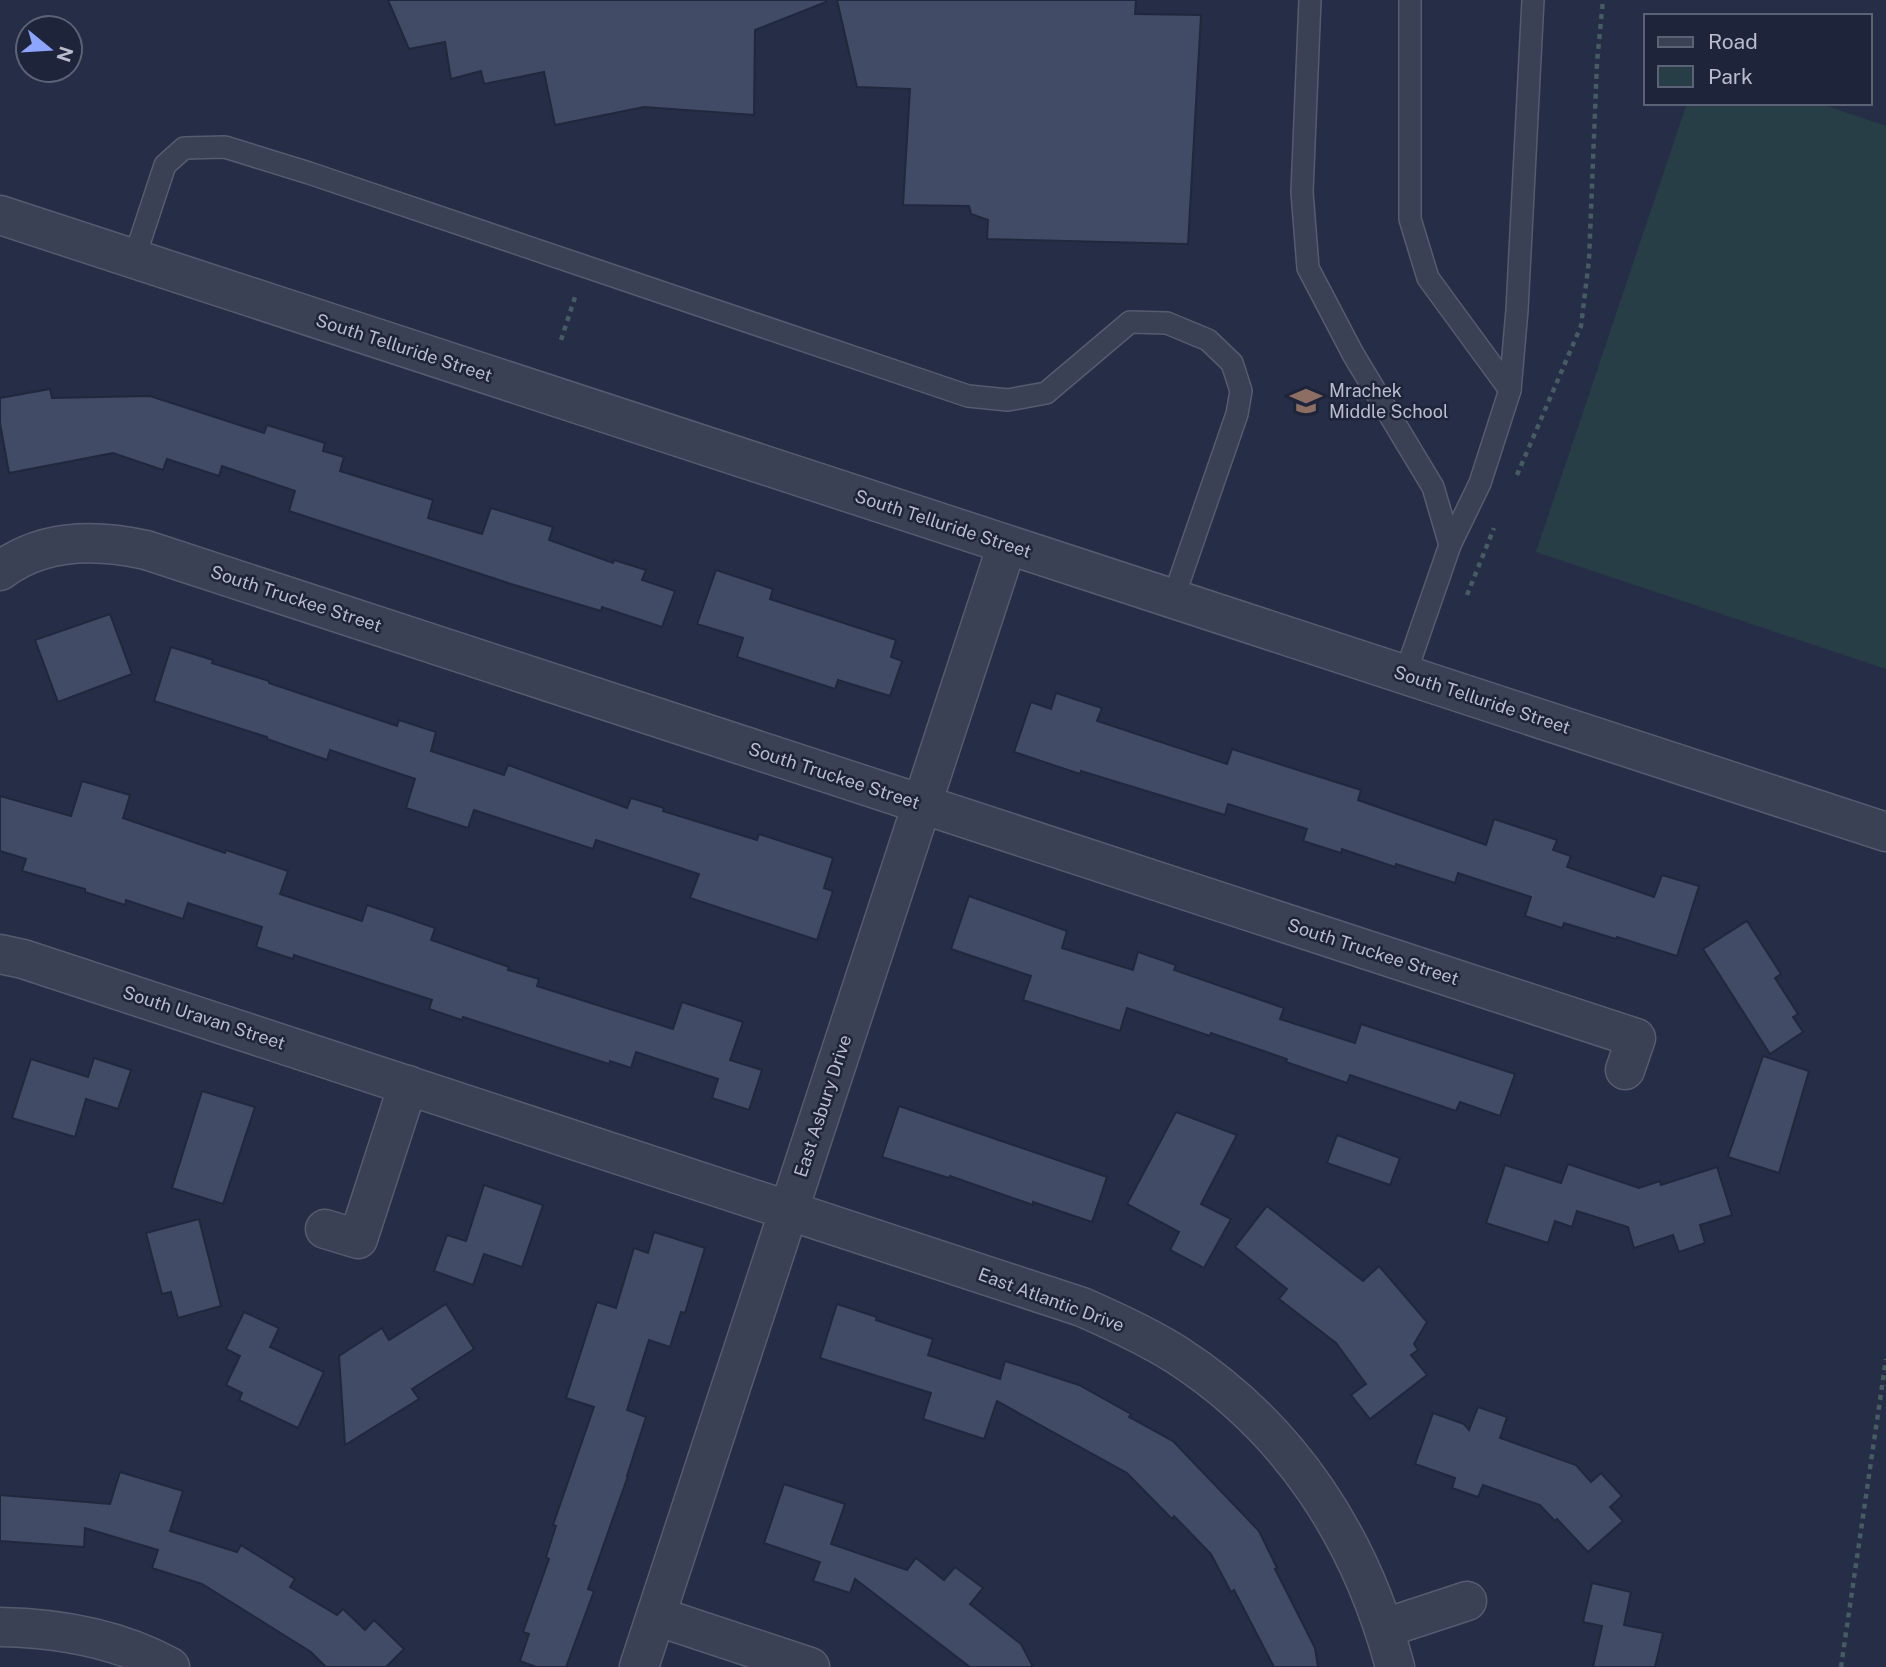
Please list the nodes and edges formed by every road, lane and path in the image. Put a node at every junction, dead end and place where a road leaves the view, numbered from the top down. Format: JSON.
{"nodes":[{"id":1,"x":1310,"y":0,"type":"edge"},
{"id":2,"x":1410,"y":0,"type":"edge"},
{"id":3,"x":1533,"y":0,"type":"edge"},
{"id":4,"x":1602,"y":0,"type":"edge"},
{"id":5,"x":0,"y":215,"type":"edge"},
{"id":6,"x":134,"y":259,"type":"junction"},
{"id":7,"x":578,"y":287,"type":"dead end"},
{"id":8,"x":561,"y":340,"type":"dead end"},
{"id":9,"x":1510,"y":390,"type":"junction"},
{"id":10,"x":1515,"y":478,"type":"dead end"},
{"id":11,"x":1495,"y":527,"type":"dead end"},
{"id":12,"x":1007,"y":545,"type":"junction"},
{"id":13,"x":1450,"y":545,"type":"junction"},
{"id":14,"x":0,"y":571,"type":"edge"},
{"id":15,"x":1466,"y":598,"type":"dead end"},
{"id":16,"x":1173,"y":599,"type":"junction"},
{"id":17,"x":1405,"y":675,"type":"junction"},
{"id":18,"x":922,"y":804,"type":"junction"},
{"id":19,"x":1886,"y":832,"type":"edge"},
{"id":20,"x":0,"y":954,"type":"edge"},
{"id":21,"x":1625,"y":1070,"type":"dead end"},
{"id":22,"x":408,"y":1085,"type":"junction"},
{"id":23,"x":789,"y":1210,"type":"junction"},
{"id":24,"x":325,"y":1229,"type":"dead end"},
{"id":25,"x":1886,"y":1359,"type":"edge"},
{"id":26,"x":1467,"y":1601,"type":"dead end"},
{"id":27,"x":656,"y":1616,"type":"junction"},
{"id":28,"x":0,"y":1628,"type":"edge"},
{"id":29,"x":1385,"y":1628,"type":"junction"},
{"id":30,"x":170,"y":1667,"type":"edge"},
{"id":31,"x":639,"y":1667,"type":"edge"},
{"id":32,"x":810,"y":1667,"type":"edge"},
{"id":33,"x":1395,"y":1667,"type":"edge"},
{"id":34,"x":1841,"y":1667,"type":"edge"}],
"edges":[{"from":1,"to":13,"type":"lane"},
{"from":2,"to":9,"type":"lane"},
{"from":3,"to":9,"type":"lane"},
{"from":4,"to":10,"type":"path"},
{"from":5,"to":6,"type":"street","name":"South Telluride Street"},
{"from":6,"to":12,"type":"street","name":"South Telluride Street"},
{"from":6,"to":16,"type":"lane"},
{"from":7,"to":8,"type":"path"},
{"from":9,"to":13,"type":"lane"},
{"from":11,"to":15,"type":"path"},
{"from":12,"to":16,"type":"street","name":"South Telluride Street"},
{"from":12,"to":18,"type":"street","name":"East Asbury Drive"},
{"from":13,"to":17,"type":"lane"},
{"from":14,"to":18,"type":"street","name":"South Truckee Street"},
{"from":16,"to":17,"type":"street","name":"South Telluride Street"},
{"from":17,"to":19,"type":"street","name":"South Telluride Street"},
{"from":18,"to":21,"type":"street","name":"South Truckee Street"},
{"from":18,"to":23,"type":"street","name":"East Asbury Drive"},
{"from":20,"to":22,"type":"street","name":"South Uravan Street"},
{"from":22,"to":23,"type":"street","name":"South Uravan Street"},
{"from":22,"to":24,"type":"street"},
{"from":23,"to":27,"type":"street","name":"East Asbury Drive"},
{"from":23,"to":29,"type":"street","name":"East Atlantic Drive"},
{"from":25,"to":34,"type":"path"},
{"from":26,"to":29,"type":"street"},
{"from":27,"to":31,"type":"street","name":"East Asbury Drive"},
{"from":27,"to":32,"type":"street"},
{"from":28,"to":30,"type":"street"},
{"from":29,"to":33,"type":"street","name":"East Atlantic Drive"}]}
